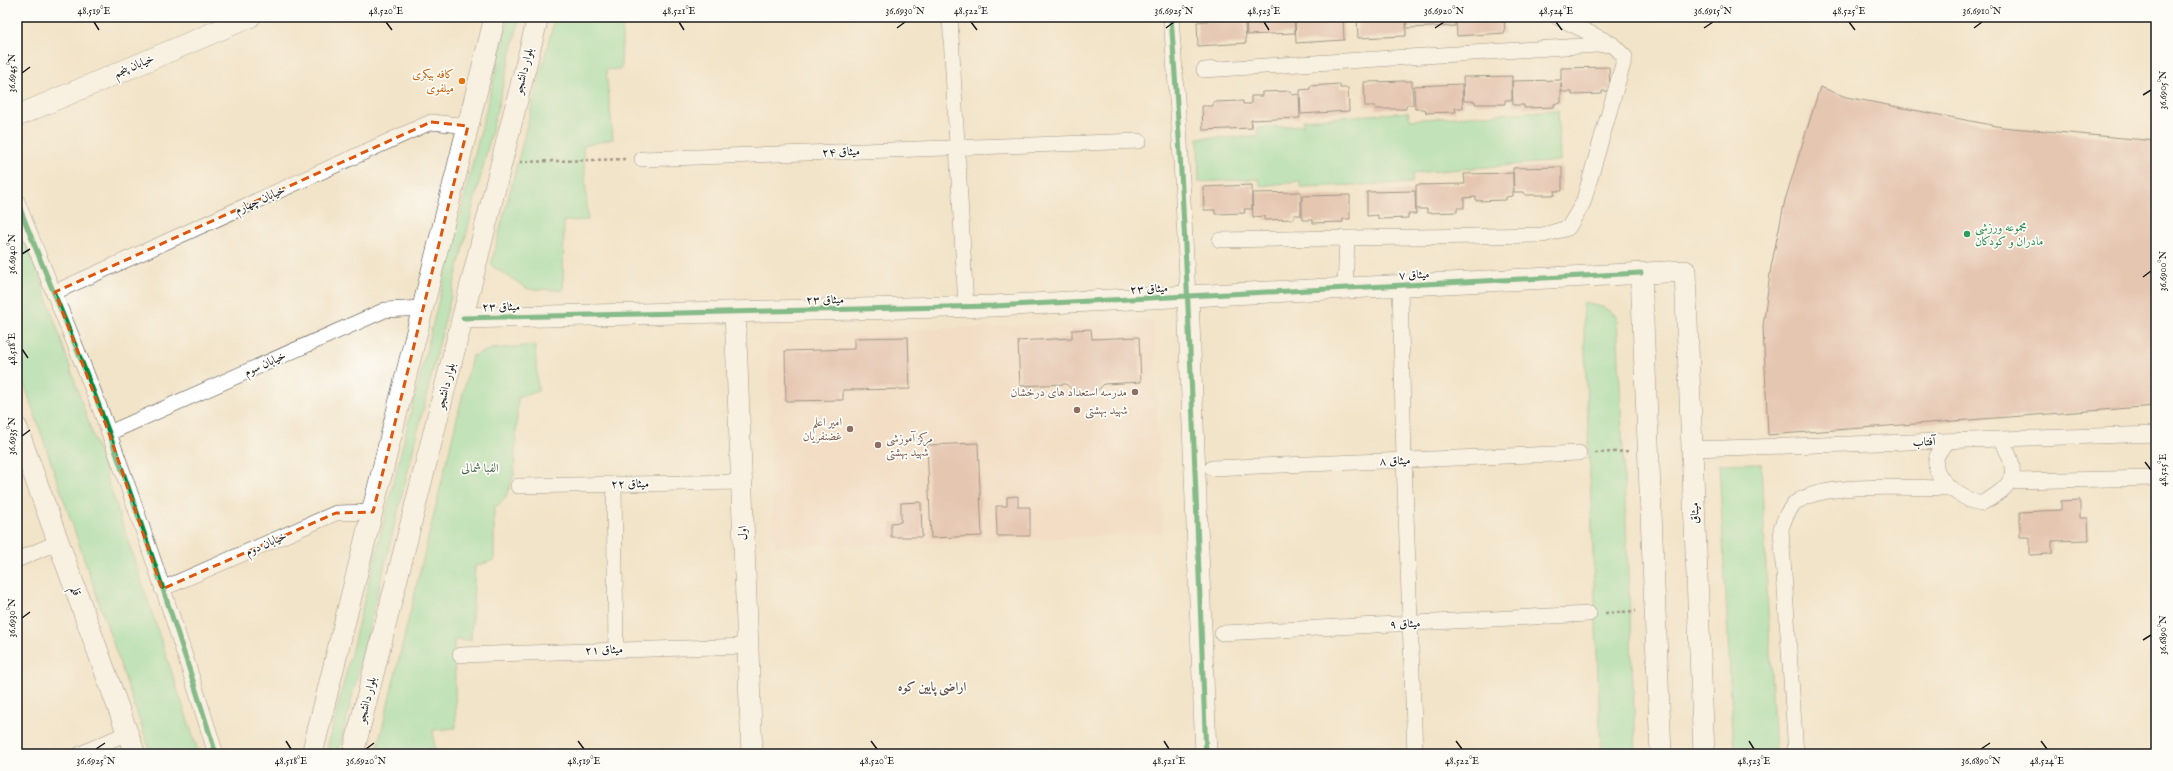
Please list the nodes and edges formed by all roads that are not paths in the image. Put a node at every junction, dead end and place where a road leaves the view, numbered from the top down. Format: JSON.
{"nodes":[{"id":1,"x":250,"y":17,"type":"edge"},
{"id":2,"x":495,"y":17,"type":"edge"},
{"id":3,"x":538,"y":17,"type":"edge"},
{"id":4,"x":950,"y":17,"type":"edge"},
{"id":5,"x":1171,"y":17,"type":"edge"},
{"id":6,"x":1557,"y":17,"type":"edge"},
{"id":7,"x":1612,"y":44,"type":"junction"},
{"id":8,"x":1204,"y":70,"type":"dead end"},
{"id":9,"x":17,"y":116,"type":"edge"},
{"id":10,"x":468,"y":126,"type":"junction"},
{"id":11,"x":1139,"y":141,"type":"dead end"},
{"id":12,"x":957,"y":147,"type":"junction"},
{"id":13,"x":642,"y":159,"type":"road end"},
{"id":14,"x":17,"y":201,"type":"edge"},
{"id":15,"x":1347,"y":239,"type":"junction"},
{"id":16,"x":1220,"y":240,"type":"dead end"},
{"id":17,"x":1685,"y":271,"type":"joint"},
{"id":18,"x":1641,"y":273,"type":"junction"},
{"id":19,"x":1400,"y":286,"type":"junction"},
{"id":20,"x":1345,"y":289,"type":"junction"},
{"id":21,"x":55,"y":292,"type":"junction"},
{"id":22,"x":1188,"y":297,"type":"junction"},
{"id":23,"x":966,"y":307,"type":"junction"},
{"id":24,"x":424,"y":308,"type":"junction"},
{"id":25,"x":735,"y":312,"type":"junction"},
{"id":26,"x":463,"y":318,"type":"junction"},
{"id":27,"x":17,"y":428,"type":"edge"},
{"id":28,"x":109,"y":434,"type":"junction"},
{"id":29,"x":2156,"y":434,"type":"edge"},
{"id":30,"x":2002,"y":439,"type":"junction"},
{"id":31,"x":1950,"y":441,"type":"junction"},
{"id":32,"x":1692,"y":449,"type":"junction"},
{"id":33,"x":1579,"y":453,"type":"road end"},
{"id":34,"x":1404,"y":460,"type":"junction"},
{"id":35,"x":1212,"y":468,"type":"dead end"},
{"id":36,"x":2156,"y":478,"type":"edge"},
{"id":37,"x":2010,"y":481,"type":"junction"},
{"id":38,"x":741,"y":482,"type":"junction"},
{"id":39,"x":614,"y":484,"type":"junction"},
{"id":40,"x":518,"y":486,"type":"dead end"},
{"id":41,"x":1948,"y":488,"type":"junction"},
{"id":42,"x":373,"y":512,"type":"junction"},
{"id":43,"x":58,"y":542,"type":"junction"},
{"id":44,"x":17,"y":560,"type":"edge"},
{"id":45,"x":162,"y":590,"type":"junction"},
{"id":46,"x":1589,"y":614,"type":"road end"},
{"id":47,"x":1410,"y":624,"type":"junction"},
{"id":48,"x":1222,"y":633,"type":"dead end"},
{"id":49,"x":748,"y":646,"type":"junction"},
{"id":50,"x":616,"y":650,"type":"junction"},
{"id":51,"x":460,"y":655,"type":"dead end"},
{"id":52,"x":127,"y":733,"type":"junction"},
{"id":53,"x":80,"y":754,"type":"edge"},
{"id":54,"x":135,"y":754,"type":"edge"},
{"id":55,"x":216,"y":754,"type":"edge"},
{"id":56,"x":312,"y":754,"type":"edge"},
{"id":57,"x":353,"y":754,"type":"edge"},
{"id":58,"x":752,"y":754,"type":"edge"},
{"id":59,"x":1206,"y":754,"type":"edge"},
{"id":60,"x":1415,"y":754,"type":"edge"},
{"id":61,"x":1661,"y":754,"type":"edge"},
{"id":62,"x":1704,"y":754,"type":"edge"},
{"id":63,"x":1796,"y":754,"type":"edge"}],
"edges":[{"from":1,"to":9,"type":"street","name":"خیابان پنجم"},
{"from":2,"to":10,"type":"street"},
{"from":3,"to":26,"type":"street","name":"بلوار دانشجو"},
{"from":4,"to":12,"type":"street"},
{"from":5,"to":22,"type":"street"},
{"from":6,"to":7,"type":"street"},
{"from":7,"to":8,"type":"street"},
{"from":7,"to":15,"type":"street"},
{"from":10,"to":21,"type":"street","name":"خیابان چهارم"},
{"from":10,"to":24,"type":"street"},
{"from":11,"to":12,"type":"street","name":"میثاق ۲۴"},
{"from":12,"to":13,"type":"street","name":"میثاق ۲۴"},
{"from":12,"to":23,"type":"street"},
{"from":14,"to":21,"type":"street"},
{"from":15,"to":16,"type":"street"},
{"from":15,"to":20,"type":"street"},
{"from":17,"to":18,"type":"street","name":"میثاق ۷"},
{"from":17,"to":32,"type":"street","name":"میثاق"},
{"from":18,"to":19,"type":"street","name":"میثاق ۷"},
{"from":18,"to":61,"type":"street"},
{"from":19,"to":20,"type":"street","name":"میثاق ۷"},
{"from":19,"to":34,"type":"street"},
{"from":20,"to":22,"type":"street","name":"میثاق ۷"},
{"from":21,"to":28,"type":"street"},
{"from":22,"to":23,"type":"street","name":"میثاق ۲۳"},
{"from":22,"to":59,"type":"street"},
{"from":23,"to":25,"type":"street","name":"میثاق ۲۳"},
{"from":24,"to":28,"type":"street","name":"خیابان سوم"},
{"from":24,"to":42,"type":"street"},
{"from":25,"to":26,"type":"street","name":"میثاق ۲۳"},
{"from":25,"to":38,"type":"street","name":"اول"},
{"from":26,"to":57,"type":"street","name":"بلوار دانشجو"},
{"from":27,"to":43,"type":"street","name":"قلم"},
{"from":28,"to":45,"type":"street"},
{"from":29,"to":30,"type":"street","name":"آفتاب"},
{"from":30,"to":31,"type":"street","name":"آفتاب"},
{"from":30,"to":37,"type":"street"},
{"from":31,"to":32,"type":"street","name":"آفتاب"},
{"from":31,"to":41,"type":"street"},
{"from":32,"to":62,"type":"street","name":"میثاق"},
{"from":33,"to":34,"type":"street","name":"میثاق ۸"},
{"from":34,"to":35,"type":"street","name":"میثاق ۸"},
{"from":34,"to":47,"type":"street"},
{"from":36,"to":37,"type":"street"},
{"from":37,"to":41,"type":"street"},
{"from":38,"to":39,"type":"street","name":"میثاق ۲۲"},
{"from":38,"to":49,"type":"street","name":"اول"},
{"from":39,"to":40,"type":"street","name":"میثاق ۲۲"},
{"from":39,"to":50,"type":"street"},
{"from":41,"to":63,"type":"street"},
{"from":42,"to":45,"type":"street","name":"خیابان دوم"},
{"from":42,"to":56,"type":"street"},
{"from":43,"to":44,"type":"street"},
{"from":43,"to":52,"type":"street","name":"قلم"},
{"from":45,"to":55,"type":"street"},
{"from":46,"to":47,"type":"street","name":"میثاق ۹"},
{"from":47,"to":48,"type":"street","name":"میثاق ۹"},
{"from":47,"to":60,"type":"street"},
{"from":49,"to":50,"type":"street","name":"میثاق ۲۱"},
{"from":49,"to":58,"type":"street","name":"اول"},
{"from":50,"to":51,"type":"street","name":"میثاق ۲۱"},
{"from":52,"to":53,"type":"street"},
{"from":52,"to":54,"type":"street","name":"قلم"}]}
